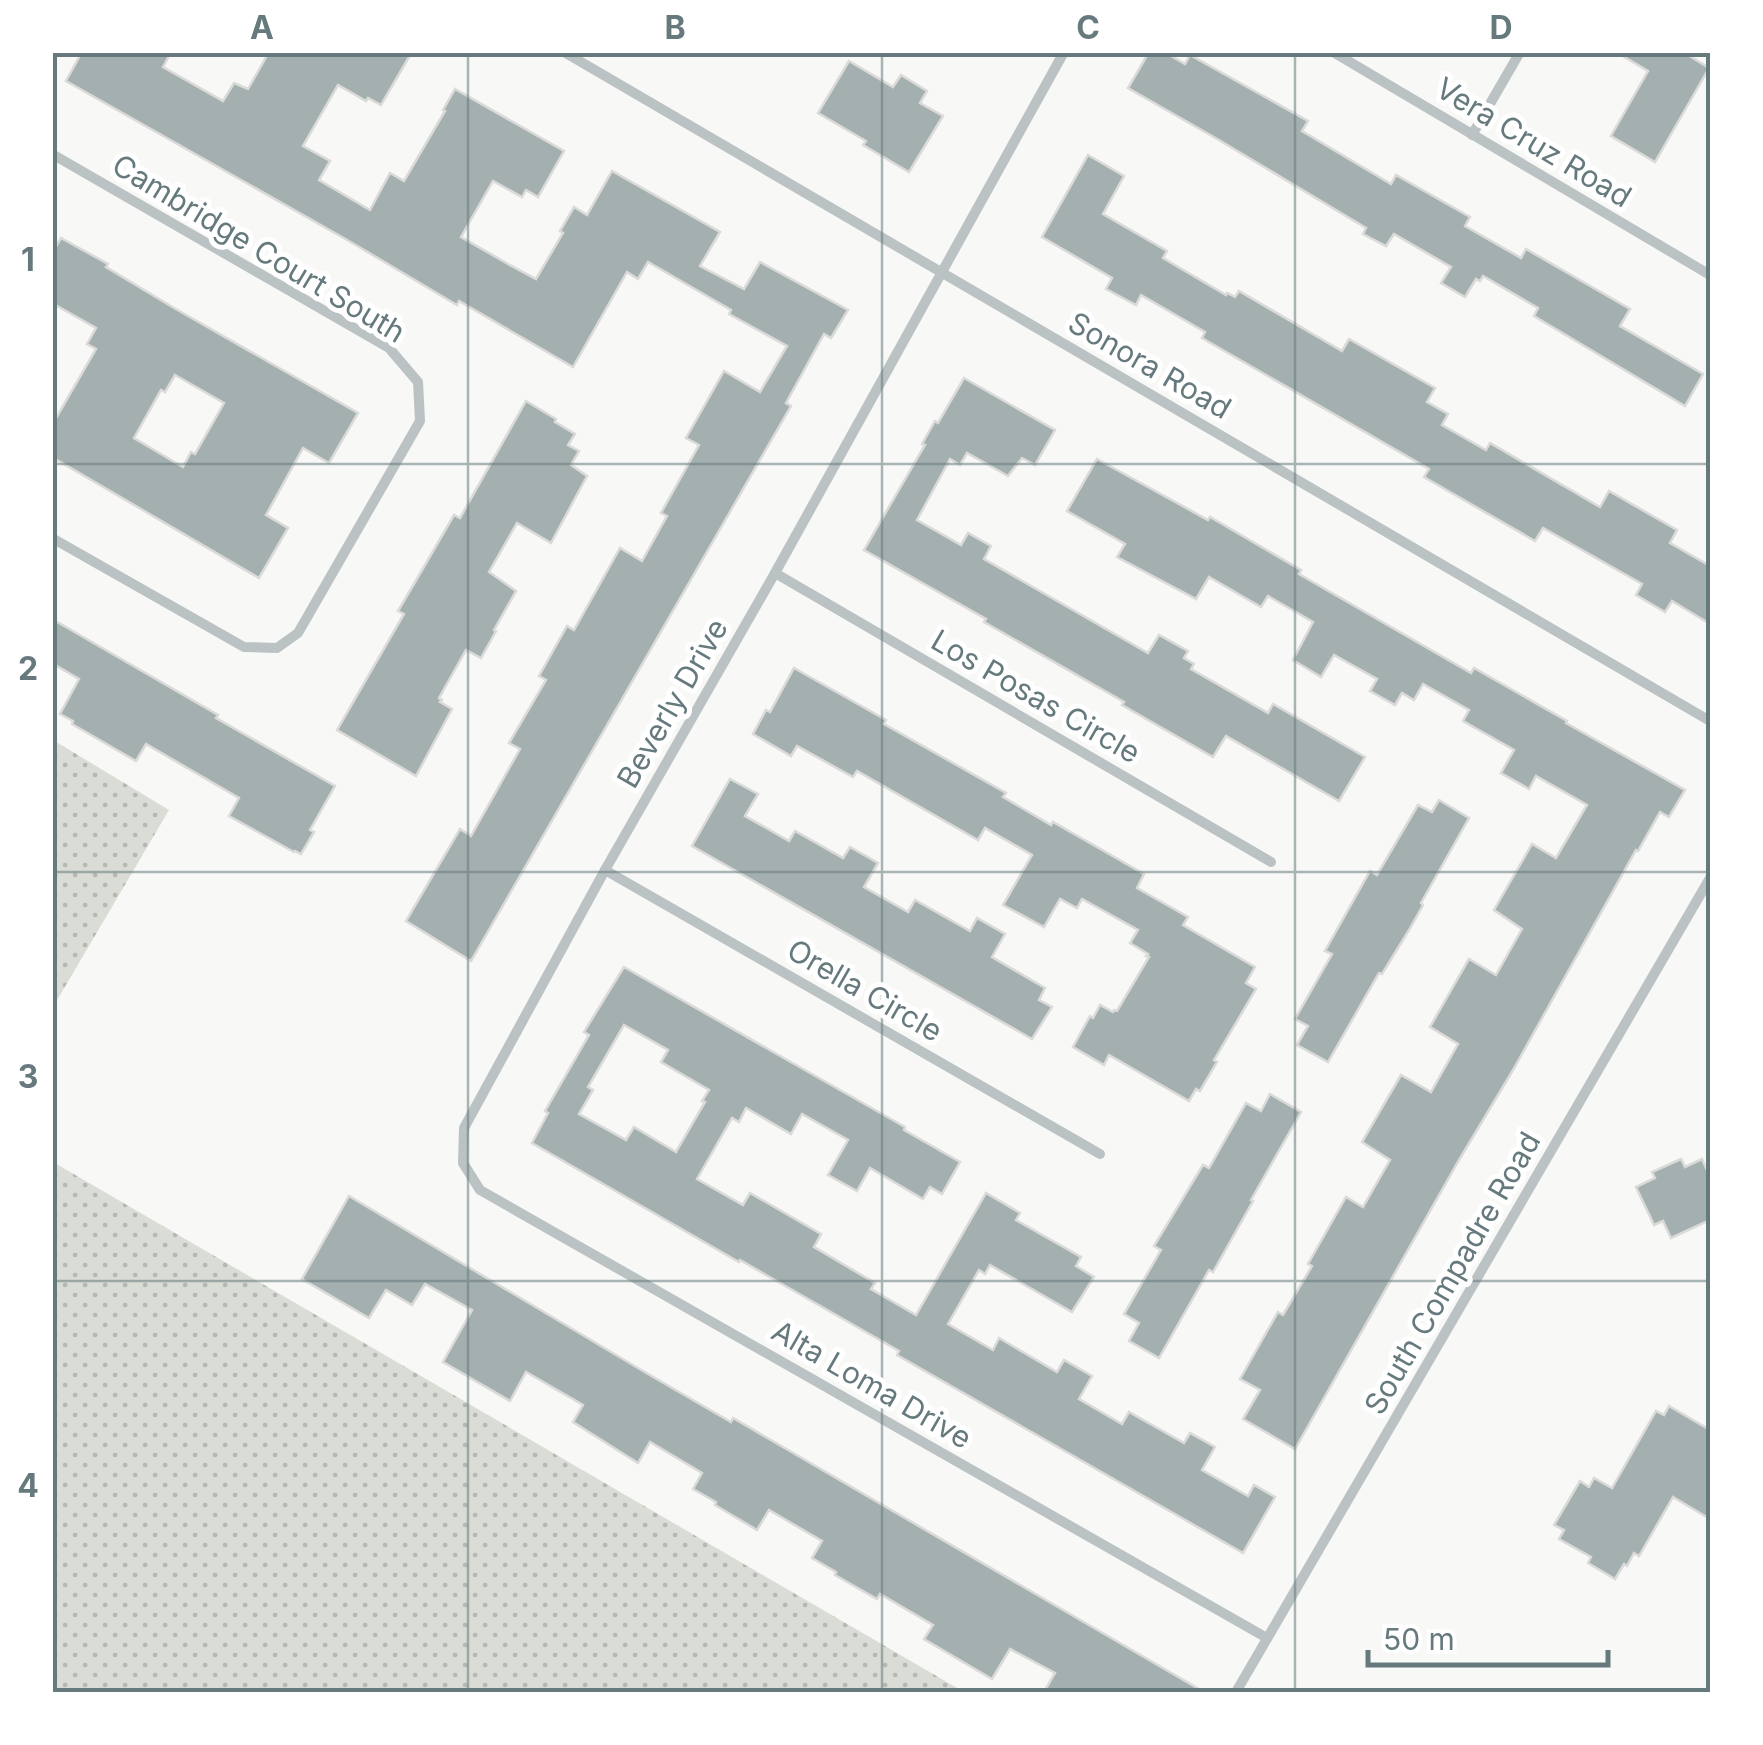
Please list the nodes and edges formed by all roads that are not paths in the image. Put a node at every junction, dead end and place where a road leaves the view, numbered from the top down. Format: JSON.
{"nodes":[{"id":1,"x":564,"y":52,"type":"edge"},
{"id":2,"x":1064,"y":52,"type":"edge"},
{"id":3,"x":1333,"y":52,"type":"edge"},
{"id":4,"x":1520,"y":52,"type":"edge"},
{"id":5,"x":1472,"y":134,"type":"junction"},
{"id":6,"x":52,"y":154,"type":"edge"},
{"id":7,"x":940,"y":271,"type":"junction"},
{"id":8,"x":1710,"y":276,"type":"edge"},
{"id":9,"x":52,"y":538,"type":"edge"},
{"id":10,"x":775,"y":573,"type":"junction"},
{"id":11,"x":1710,"y":721,"type":"edge"},
{"id":12,"x":1271,"y":862,"type":"dead end"},
{"id":13,"x":605,"y":870,"type":"junction"},
{"id":14,"x":1710,"y":878,"type":"edge"},
{"id":15,"x":1100,"y":1154,"type":"dead end"},
{"id":16,"x":463,"y":1163,"type":"joint"},
{"id":17,"x":1267,"y":1638,"type":"junction"},
{"id":18,"x":1236,"y":1692,"type":"edge"}],
"edges":[{"from":1,"to":7,"type":"street","name":"Sonora Road"},
{"from":2,"to":7,"type":"street","name":"Beverly Drive"},
{"from":3,"to":5,"type":"street","name":"Vera Cruz Road"},
{"from":4,"to":5,"type":"street"},
{"from":5,"to":8,"type":"street","name":"Vera Cruz Road"},
{"from":6,"to":9,"type":"street","name":"Cambridge Court South"},
{"from":7,"to":10,"type":"street","name":"Beverly Drive"},
{"from":7,"to":11,"type":"street","name":"Sonora Road"},
{"from":10,"to":12,"type":"street","name":"Los Posas Circle"},
{"from":10,"to":13,"type":"street","name":"Beverly Drive"},
{"from":13,"to":15,"type":"street","name":"Orella Circle"},
{"from":13,"to":16,"type":"street","name":"Beverly Drive"},
{"from":14,"to":17,"type":"street","name":"South Compadre Road"},
{"from":16,"to":17,"type":"street","name":"Alta Loma Drive"},
{"from":17,"to":18,"type":"street","name":"South Compadre Road"}]}
